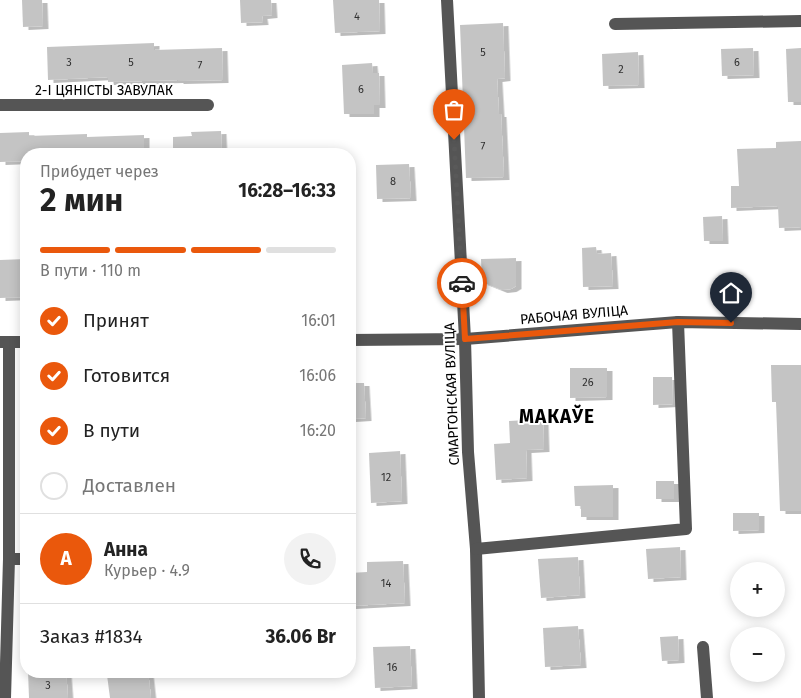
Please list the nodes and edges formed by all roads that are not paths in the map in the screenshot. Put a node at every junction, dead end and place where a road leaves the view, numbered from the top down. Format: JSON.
{"nodes":[{"id":1,"x":447,"y":0,"type":"edge"},
{"id":2,"x":801,"y":21,"type":"edge"},
{"id":3,"x":615,"y":24,"type":"dead end"},
{"id":4,"x":0,"y":105,"type":"edge"},
{"id":5,"x":208,"y":105,"type":"dead end"},
{"id":6,"x":678,"y":322,"type":"junction"},
{"id":7,"x":801,"y":324,"type":"edge"},
{"id":8,"x":465,"y":339,"type":"junction"},
{"id":9,"x":356,"y":340,"type":"edge"},
{"id":10,"x":4,"y":342,"type":"edge"},
{"id":11,"x":20,"y":342,"type":"edge"},
{"id":12,"x":476,"y":549,"type":"junction"},
{"id":13,"x":20,"y":558,"type":"edge"},
{"id":14,"x":9,"y":559,"type":"junction"},
{"id":15,"x":703,"y":647,"type":"dead end"},
{"id":16,"x":5,"y":698,"type":"edge"},
{"id":17,"x":479,"y":698,"type":"edge"},
{"id":18,"x":707,"y":698,"type":"edge"}],
"edges":[{"from":1,"to":8,"type":"street","name":"СМАРГОНСКАЯ ВУЛІЦА"},
{"from":2,"to":3,"type":"street"},
{"from":4,"to":5,"type":"street","name":"2-І ЦЯНІСТЫ ЗАВУЛАК"},
{"from":6,"to":7,"type":"street","name":"РАБОЧАЯ ВУЛІЦА"},
{"from":6,"to":8,"type":"street","name":"РАБОЧАЯ ВУЛІЦА"},
{"from":6,"to":12,"type":"street"},
{"from":8,"to":9,"type":"street","name":"РАБОЧАЯ ВУЛІЦА"},
{"from":8,"to":12,"type":"street","name":"СМАРГОНСКАЯ ВУЛІЦА"},
{"from":10,"to":11,"type":"street"},
{"from":10,"to":14,"type":"street"},
{"from":12,"to":17,"type":"street","name":"СМАРГОНСКАЯ ВУЛІЦА"},
{"from":13,"to":14,"type":"street"},
{"from":14,"to":16,"type":"street"},
{"from":15,"to":18,"type":"street"}]}
